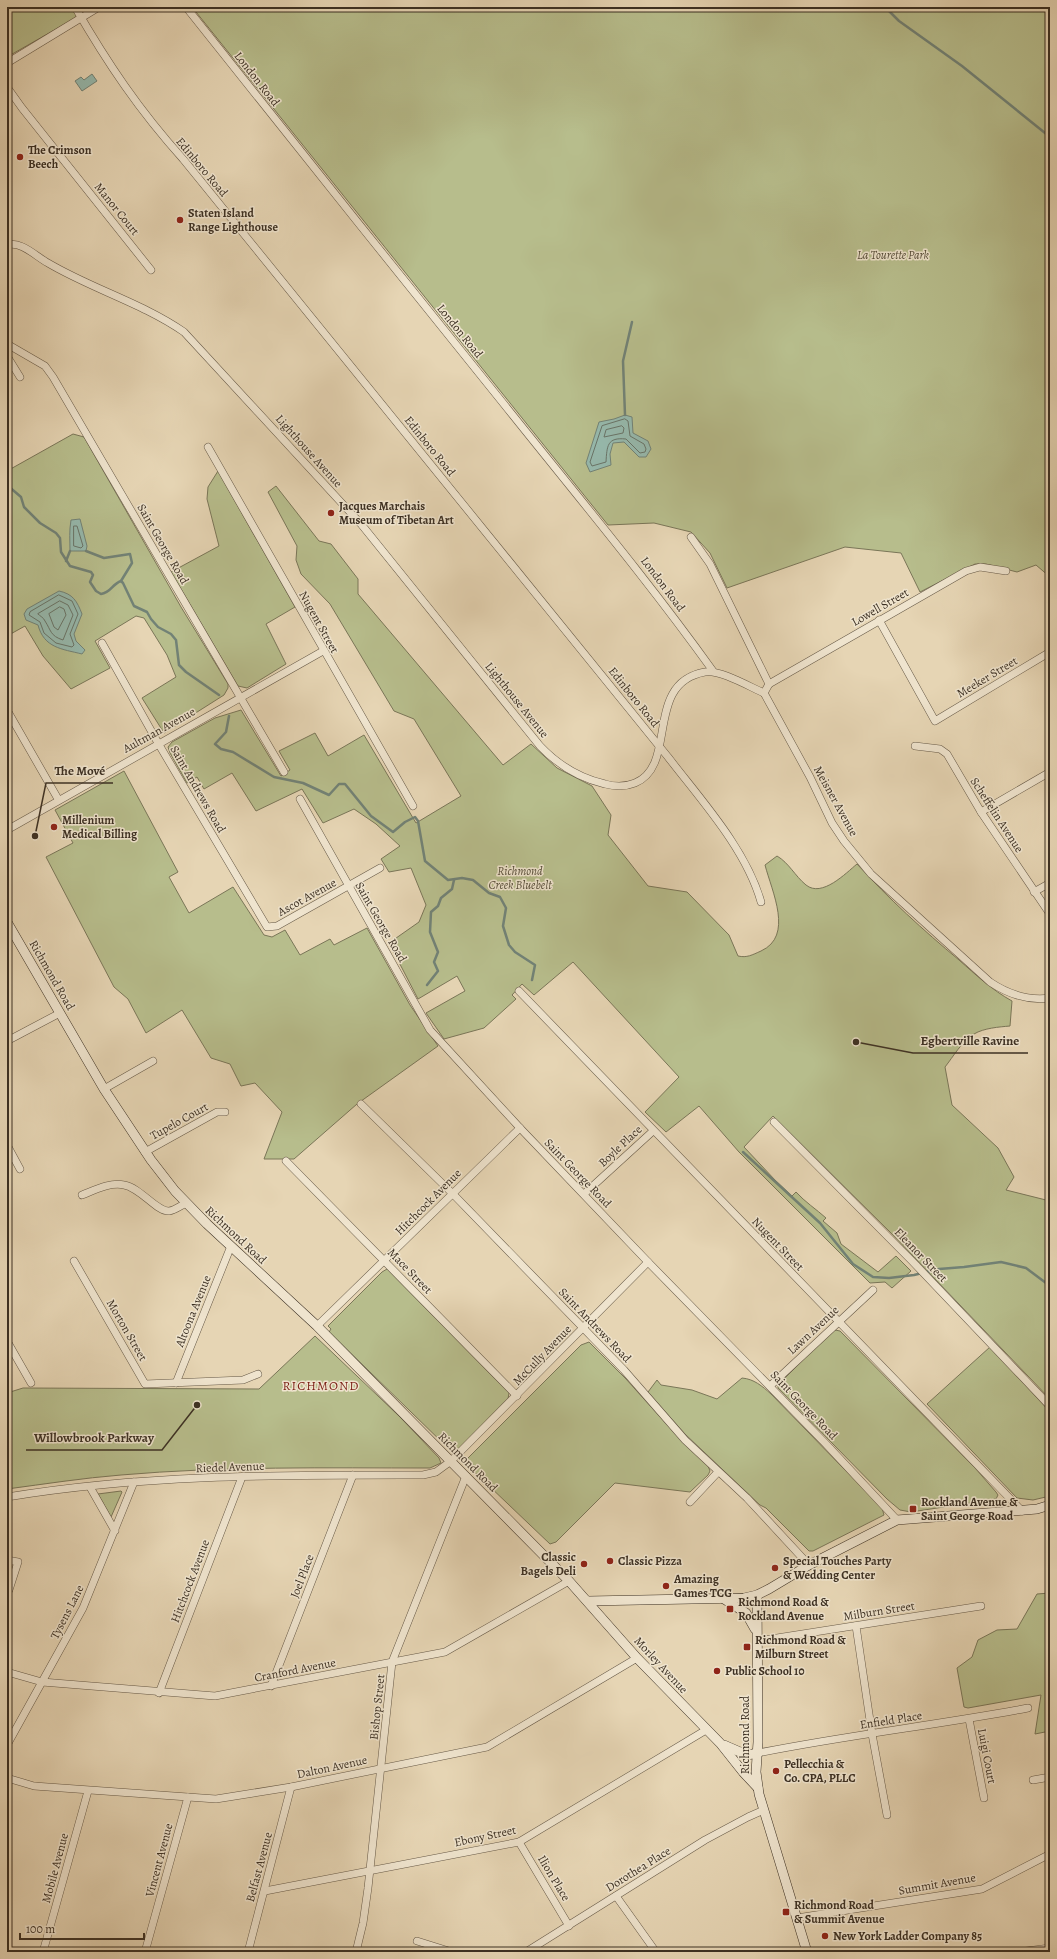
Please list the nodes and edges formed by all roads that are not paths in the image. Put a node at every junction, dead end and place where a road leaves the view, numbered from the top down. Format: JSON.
{"nodes":[{"id":1,"x":75,"y":7,"type":"edge"},
{"id":2,"x":99,"y":7,"type":"edge"},
{"id":3,"x":186,"y":7,"type":"edge"},
{"id":4,"x":82,"y":19,"type":"junction"},
{"id":5,"x":7,"y":63,"type":"edge"},
{"id":6,"x":7,"y":87,"type":"edge"},
{"id":7,"x":7,"y":245,"type":"edge"},
{"id":8,"x":151,"y":270,"type":"dead end"},
{"id":9,"x":7,"y":344,"type":"edge"},
{"id":10,"x":7,"y":356,"type":"edge"},
{"id":11,"x":20,"y":377,"type":"dead end"},
{"id":12,"x":208,"y":447,"type":"dead end"},
{"id":13,"x":691,"y":537,"type":"dead end"},
{"id":14,"x":1006,"y":571,"type":"dead end"},
{"id":15,"x":879,"y":620,"type":"junction"},
{"id":16,"x":102,"y":643,"type":"dead end"},
{"id":17,"x":323,"y":651,"type":"junction"},
{"id":18,"x":1050,"y":652,"type":"edge"},
{"id":19,"x":713,"y":671,"type":"junction"},
{"id":20,"x":769,"y":684,"type":"junction"},
{"id":21,"x":764,"y":693,"type":"junction"},
{"id":22,"x":239,"y":698,"type":"junction"},
{"id":23,"x":7,"y":710,"type":"edge"},
{"id":24,"x":158,"y":743,"type":"junction"},
{"id":25,"x":659,"y":745,"type":"junction"},
{"id":26,"x":915,"y":746,"type":"dead end"},
{"id":27,"x":284,"y":772,"type":"dead end"},
{"id":28,"x":1050,"y":772,"type":"edge"},
{"id":29,"x":58,"y":799,"type":"junction"},
{"id":30,"x":300,"y":799,"type":"dead end"},
{"id":31,"x":413,"y":806,"type":"dead end"},
{"id":32,"x":981,"y":812,"type":"junction"},
{"id":33,"x":7,"y":830,"type":"edge"},
{"id":34,"x":380,"y":868,"type":"dead end"},
{"id":35,"x":1050,"y":883,"type":"edge"},
{"id":36,"x":348,"y":886,"type":"junction"},
{"id":37,"x":1034,"y":892,"type":"junction"},
{"id":38,"x":761,"y":902,"type":"dead end"},
{"id":39,"x":1050,"y":914,"type":"edge"},
{"id":40,"x":7,"y":922,"type":"edge"},
{"id":41,"x":264,"y":924,"type":"joint"},
{"id":42,"x":519,"y":991,"type":"dead end"},
{"id":43,"x":1050,"y":998,"type":"edge"},
{"id":44,"x":60,"y":1013,"type":"junction"},
{"id":45,"x":7,"y":1041,"type":"edge"},
{"id":46,"x":153,"y":1061,"type":"dead end"},
{"id":47,"x":104,"y":1089,"type":"junction"},
{"id":48,"x":362,"y":1104,"type":"dead end"},
{"id":49,"x":225,"y":1112,"type":"dead end"},
{"id":50,"x":774,"y":1122,"type":"dead end"},
{"id":51,"x":520,"y":1128,"type":"junction"},
{"id":52,"x":653,"y":1131,"type":"junction"},
{"id":53,"x":7,"y":1145,"type":"edge"},
{"id":54,"x":145,"y":1152,"type":"junction"},
{"id":55,"x":286,"y":1161,"type":"dead end"},
{"id":56,"x":20,"y":1169,"type":"dead end"},
{"id":57,"x":452,"y":1193,"type":"junction"},
{"id":58,"x":584,"y":1194,"type":"junction"},
{"id":59,"x":82,"y":1195,"type":"dead end"},
{"id":60,"x":186,"y":1203,"type":"junction"},
{"id":61,"x":231,"y":1246,"type":"junction"},
{"id":62,"x":384,"y":1260,"type":"junction"},
{"id":63,"x":74,"y":1261,"type":"dead end"},
{"id":64,"x":648,"y":1262,"type":"junction"},
{"id":65,"x":873,"y":1290,"type":"dead end"},
{"id":66,"x":838,"y":1321,"type":"junction"},
{"id":67,"x":317,"y":1326,"type":"junction"},
{"id":68,"x":583,"y":1328,"type":"junction"},
{"id":69,"x":7,"y":1341,"type":"edge"},
{"id":70,"x":258,"y":1374,"type":"dead end"},
{"id":71,"x":31,"y":1383,"type":"dead end"},
{"id":72,"x":176,"y":1383,"type":"junction"},
{"id":73,"x":770,"y":1386,"type":"junction"},
{"id":74,"x":517,"y":1396,"type":"junction"},
{"id":75,"x":1050,"y":1406,"type":"edge"},
{"id":76,"x":451,"y":1461,"type":"junction"},
{"id":77,"x":718,"y":1472,"type":"junction"},
{"id":78,"x":353,"y":1475,"type":"junction"},
{"id":79,"x":466,"y":1476,"type":"junction"},
{"id":80,"x":242,"y":1477,"type":"junction"},
{"id":81,"x":134,"y":1482,"type":"junction"},
{"id":82,"x":90,"y":1487,"type":"junction"},
{"id":83,"x":7,"y":1497,"type":"edge"},
{"id":84,"x":690,"y":1502,"type":"dead end"},
{"id":85,"x":1050,"y":1505,"type":"edge"},
{"id":86,"x":1022,"y":1511,"type":"junction"},
{"id":87,"x":897,"y":1520,"type":"junction"},
{"id":88,"x":115,"y":1531,"type":"junction"},
{"id":89,"x":7,"y":1560,"type":"edge"},
{"id":90,"x":809,"y":1565,"type":"junction"},
{"id":91,"x":569,"y":1581,"type":"junction"},
{"id":92,"x":7,"y":1590,"type":"edge"},
{"id":93,"x":757,"y":1595,"type":"junction"},
{"id":94,"x":724,"y":1599,"type":"junction"},
{"id":95,"x":588,"y":1601,"type":"junction"},
{"id":96,"x":981,"y":1606,"type":"dead end"},
{"id":97,"x":856,"y":1626,"type":"junction"},
{"id":98,"x":757,"y":1636,"type":"junction"},
{"id":99,"x":637,"y":1658,"type":"junction"},
{"id":100,"x":392,"y":1662,"type":"junction"},
{"id":101,"x":7,"y":1672,"type":"edge"},
{"id":102,"x":42,"y":1682,"type":"junction"},
{"id":103,"x":271,"y":1686,"type":"junction"},
{"id":104,"x":159,"y":1693,"type":"junction"},
{"id":105,"x":1028,"y":1708,"type":"dead end"},
{"id":106,"x":969,"y":1719,"type":"junction"},
{"id":107,"x":706,"y":1730,"type":"junction"},
{"id":108,"x":872,"y":1734,"type":"junction"},
{"id":109,"x":720,"y":1743,"type":"junction"},
{"id":110,"x":7,"y":1745,"type":"edge"},
{"id":111,"x":758,"y":1753,"type":"junction"},
{"id":112,"x":381,"y":1768,"type":"junction"},
{"id":113,"x":7,"y":1778,"type":"edge"},
{"id":114,"x":1050,"y":1778,"type":"edge"},
{"id":115,"x":1033,"y":1780,"type":"dead end"},
{"id":116,"x":291,"y":1787,"type":"junction"},
{"id":117,"x":758,"y":1788,"type":"junction"},
{"id":118,"x":88,"y":1791,"type":"junction"},
{"id":119,"x":188,"y":1798,"type":"junction"},
{"id":120,"x":984,"y":1798,"type":"dead end"},
{"id":121,"x":764,"y":1810,"type":"junction"},
{"id":122,"x":886,"y":1816,"type":"dead end"},
{"id":123,"x":519,"y":1842,"type":"junction"},
{"id":124,"x":1050,"y":1854,"type":"edge"},
{"id":125,"x":370,"y":1871,"type":"junction"},
{"id":126,"x":265,"y":1891,"type":"junction"},
{"id":127,"x":616,"y":1896,"type":"junction"},
{"id":128,"x":797,"y":1918,"type":"junction"},
{"id":129,"x":569,"y":1926,"type":"junction"},
{"id":130,"x":417,"y":1942,"type":"dead end"},
{"id":131,"x":1050,"y":1948,"type":"edge"},
{"id":132,"x":43,"y":1952,"type":"edge"},
{"id":133,"x":146,"y":1952,"type":"edge"},
{"id":134,"x":248,"y":1952,"type":"edge"},
{"id":135,"x":356,"y":1952,"type":"edge"},
{"id":136,"x":452,"y":1952,"type":"edge"},
{"id":137,"x":526,"y":1952,"type":"edge"},
{"id":138,"x":656,"y":1952,"type":"edge"},
{"id":139,"x":807,"y":1952,"type":"edge"},
{"id":140,"x":1018,"y":1952,"type":"edge"}],
"edges":[{"from":1,"to":4,"type":"street","name":"Edinboro Road"},
{"from":2,"to":4,"type":"street"},
{"from":3,"to":19,"type":"street","name":"London Road"},
{"from":4,"to":5,"type":"street"},
{"from":4,"to":25,"type":"street","name":"Edinboro Road"},
{"from":6,"to":8,"type":"street","name":"Manor Court"},
{"from":7,"to":25,"type":"street","name":"Lighthouse Avenue"},
{"from":9,"to":22,"type":"street","name":"Saint George Road"},
{"from":10,"to":11,"type":"street"},
{"from":12,"to":17,"type":"street","name":"Nugent Street"},
{"from":13,"to":20,"type":"street"},
{"from":14,"to":15,"type":"street","name":"Lowell Street"},
{"from":15,"to":18,"type":"street","name":"Meeker Street"},
{"from":15,"to":20,"type":"street","name":"Lowell Street"},
{"from":16,"to":24,"type":"street","name":"Saint Andrews Road"},
{"from":17,"to":22,"type":"street","name":"Aultman Avenue"},
{"from":17,"to":31,"type":"street","name":"Nugent Street"},
{"from":19,"to":21,"type":"street"},
{"from":19,"to":25,"type":"street"},
{"from":20,"to":21,"type":"street"},
{"from":21,"to":43,"type":"street","name":"Meisner Avenue"},
{"from":22,"to":24,"type":"street","name":"Aultman Avenue"},
{"from":22,"to":27,"type":"street","name":"Saint George Road"},
{"from":23,"to":29,"type":"street"},
{"from":24,"to":29,"type":"street","name":"Aultman Avenue"},
{"from":24,"to":41,"type":"street","name":"Saint Andrews Road"},
{"from":25,"to":38,"type":"street","name":"Edinboro Road"},
{"from":26,"to":32,"type":"street","name":"Scheffelin Avenue"},
{"from":28,"to":32,"type":"street"},
{"from":29,"to":33,"type":"street","name":"Aultman Avenue"},
{"from":30,"to":36,"type":"street","name":"Saint George Road"},
{"from":32,"to":37,"type":"street","name":"Scheffelin Avenue"},
{"from":34,"to":36,"type":"street","name":"Ascot Avenue"},
{"from":35,"to":37,"type":"street"},
{"from":36,"to":41,"type":"street","name":"Ascot Avenue"},
{"from":36,"to":51,"type":"street","name":"Saint George Road"},
{"from":37,"to":39,"type":"street","name":"Scheffelin Avenue"},
{"from":40,"to":44,"type":"street","name":"Richmond Road"},
{"from":42,"to":52,"type":"street","name":"Nugent Street"},
{"from":44,"to":45,"type":"street"},
{"from":44,"to":47,"type":"street","name":"Richmond Road"},
{"from":46,"to":47,"type":"street"},
{"from":47,"to":54,"type":"street","name":"Richmond Road"},
{"from":48,"to":57,"type":"street","name":"Saint Andrews Road"},
{"from":49,"to":54,"type":"street","name":"Tupelo Court"},
{"from":50,"to":75,"type":"street","name":"Eleanor Street"},
{"from":51,"to":57,"type":"street","name":"Hitchcock Avenue"},
{"from":51,"to":58,"type":"street","name":"Saint George Road"},
{"from":52,"to":58,"type":"street","name":"Boyle Place"},
{"from":52,"to":66,"type":"street","name":"Nugent Street"},
{"from":53,"to":56,"type":"street"},
{"from":54,"to":60,"type":"street","name":"Richmond Road"},
{"from":55,"to":62,"type":"street","name":"Mace Street"},
{"from":57,"to":62,"type":"street","name":"Hitchcock Avenue"},
{"from":57,"to":68,"type":"street","name":"Saint Andrews Road"},
{"from":58,"to":64,"type":"street","name":"Saint George Road"},
{"from":59,"to":60,"type":"street"},
{"from":60,"to":61,"type":"street","name":"Richmond Road"},
{"from":61,"to":67,"type":"street","name":"Richmond Road"},
{"from":61,"to":72,"type":"street","name":"Altoona Avenue"},
{"from":62,"to":67,"type":"street","name":"Hitchcock Avenue"},
{"from":62,"to":74,"type":"street","name":"Mace Street"},
{"from":63,"to":72,"type":"street","name":"Morton Street"},
{"from":64,"to":68,"type":"street","name":"McCully Avenue"},
{"from":64,"to":73,"type":"street","name":"Saint George Road"},
{"from":65,"to":66,"type":"street","name":"Lawn Avenue"},
{"from":66,"to":73,"type":"street","name":"Lawn Avenue"},
{"from":66,"to":86,"type":"street","name":"Nugent Street"},
{"from":67,"to":76,"type":"street","name":"Richmond Road"},
{"from":68,"to":74,"type":"street","name":"McCully Avenue"},
{"from":68,"to":77,"type":"street","name":"Saint Andrews Road"},
{"from":69,"to":71,"type":"street"},
{"from":70,"to":72,"type":"street"},
{"from":73,"to":87,"type":"street","name":"Saint George Road"},
{"from":74,"to":76,"type":"street","name":"McCully Avenue"},
{"from":76,"to":78,"type":"street","name":"Riedel Avenue"},
{"from":76,"to":79,"type":"street","name":"Richmond Road"},
{"from":77,"to":84,"type":"street"},
{"from":77,"to":90,"type":"street","name":"Saint Andrews Road"},
{"from":78,"to":80,"type":"street","name":"Riedel Avenue"},
{"from":78,"to":103,"type":"street","name":"Joel Place"},
{"from":79,"to":91,"type":"street","name":"Richmond Road"},
{"from":79,"to":100,"type":"street","name":"Bishop Street"},
{"from":80,"to":81,"type":"street","name":"Riedel Avenue"},
{"from":80,"to":104,"type":"street","name":"Hitchcock Avenue"},
{"from":81,"to":82,"type":"street","name":"Riedel Avenue"},
{"from":81,"to":88,"type":"street","name":"Tysens Lane"},
{"from":82,"to":83,"type":"street","name":"Riedel Avenue"},
{"from":82,"to":88,"type":"street"},
{"from":85,"to":86,"type":"street"},
{"from":86,"to":87,"type":"street"},
{"from":87,"to":90,"type":"street"},
{"from":88,"to":102,"type":"street","name":"Tysens Lane"},
{"from":89,"to":92,"type":"street"},
{"from":90,"to":93,"type":"street"},
{"from":91,"to":95,"type":"street","name":"Richmond Road"},
{"from":91,"to":100,"type":"street","name":"Cranford Avenue"},
{"from":93,"to":94,"type":"street"},
{"from":93,"to":98,"type":"street","name":"Richmond Road"},
{"from":94,"to":95,"type":"street"},
{"from":94,"to":98,"type":"street"},
{"from":95,"to":99,"type":"street","name":"Morley Avenue"},
{"from":96,"to":97,"type":"street","name":"Milburn Street"},
{"from":97,"to":98,"type":"street","name":"Milburn Street"},
{"from":97,"to":108,"type":"street"},
{"from":98,"to":111,"type":"street","name":"Richmond Road"},
{"from":99,"to":107,"type":"street","name":"Morley Avenue"},
{"from":99,"to":112,"type":"street","name":"Dalton Avenue"},
{"from":100,"to":103,"type":"street","name":"Cranford Avenue"},
{"from":100,"to":112,"type":"street","name":"Bishop Street"},
{"from":101,"to":102,"type":"street","name":"Cranford Avenue"},
{"from":102,"to":104,"type":"street","name":"Cranford Avenue"},
{"from":102,"to":110,"type":"street","name":"Tysens Lane"},
{"from":103,"to":104,"type":"street","name":"Cranford Avenue"},
{"from":105,"to":106,"type":"street","name":"Enfield Place"},
{"from":106,"to":108,"type":"street","name":"Enfield Place"},
{"from":106,"to":120,"type":"street","name":"Luigi Court"},
{"from":107,"to":109,"type":"street","name":"Morley Avenue"},
{"from":107,"to":123,"type":"street","name":"Ebony Street"},
{"from":108,"to":111,"type":"street","name":"Enfield Place"},
{"from":108,"to":122,"type":"street"},
{"from":109,"to":111,"type":"street","name":"Morley Avenue"},
{"from":109,"to":117,"type":"street","name":"Morley Avenue"},
{"from":111,"to":117,"type":"street","name":"Richmond Road"},
{"from":112,"to":116,"type":"street","name":"Dalton Avenue"},
{"from":112,"to":125,"type":"street","name":"Bishop Street"},
{"from":113,"to":118,"type":"street","name":"Dalton Avenue"},
{"from":114,"to":115,"type":"street"},
{"from":116,"to":119,"type":"street","name":"Dalton Avenue"},
{"from":116,"to":126,"type":"street","name":"Belfast Avenue"},
{"from":117,"to":121,"type":"street","name":"Richmond Road"},
{"from":118,"to":119,"type":"street","name":"Dalton Avenue"},
{"from":118,"to":132,"type":"street","name":"Mobile Avenue"},
{"from":119,"to":133,"type":"street","name":"Vincent Avenue"},
{"from":121,"to":127,"type":"street","name":"Dorothea Place"},
{"from":121,"to":128,"type":"street","name":"Richmond Road"},
{"from":123,"to":125,"type":"street","name":"Ebony Street"},
{"from":123,"to":129,"type":"street","name":"Ilion Place"},
{"from":124,"to":128,"type":"street","name":"Summit Avenue"},
{"from":125,"to":126,"type":"street","name":"Ebony Street"},
{"from":125,"to":135,"type":"street","name":"Bishop Street"},
{"from":126,"to":134,"type":"street","name":"Belfast Avenue"},
{"from":127,"to":129,"type":"street","name":"Dorothea Place"},
{"from":127,"to":138,"type":"street"},
{"from":128,"to":139,"type":"street","name":"Richmond Road"},
{"from":129,"to":137,"type":"street","name":"Dorothea Place"},
{"from":130,"to":136,"type":"street"},
{"from":131,"to":140,"type":"street"}]}
